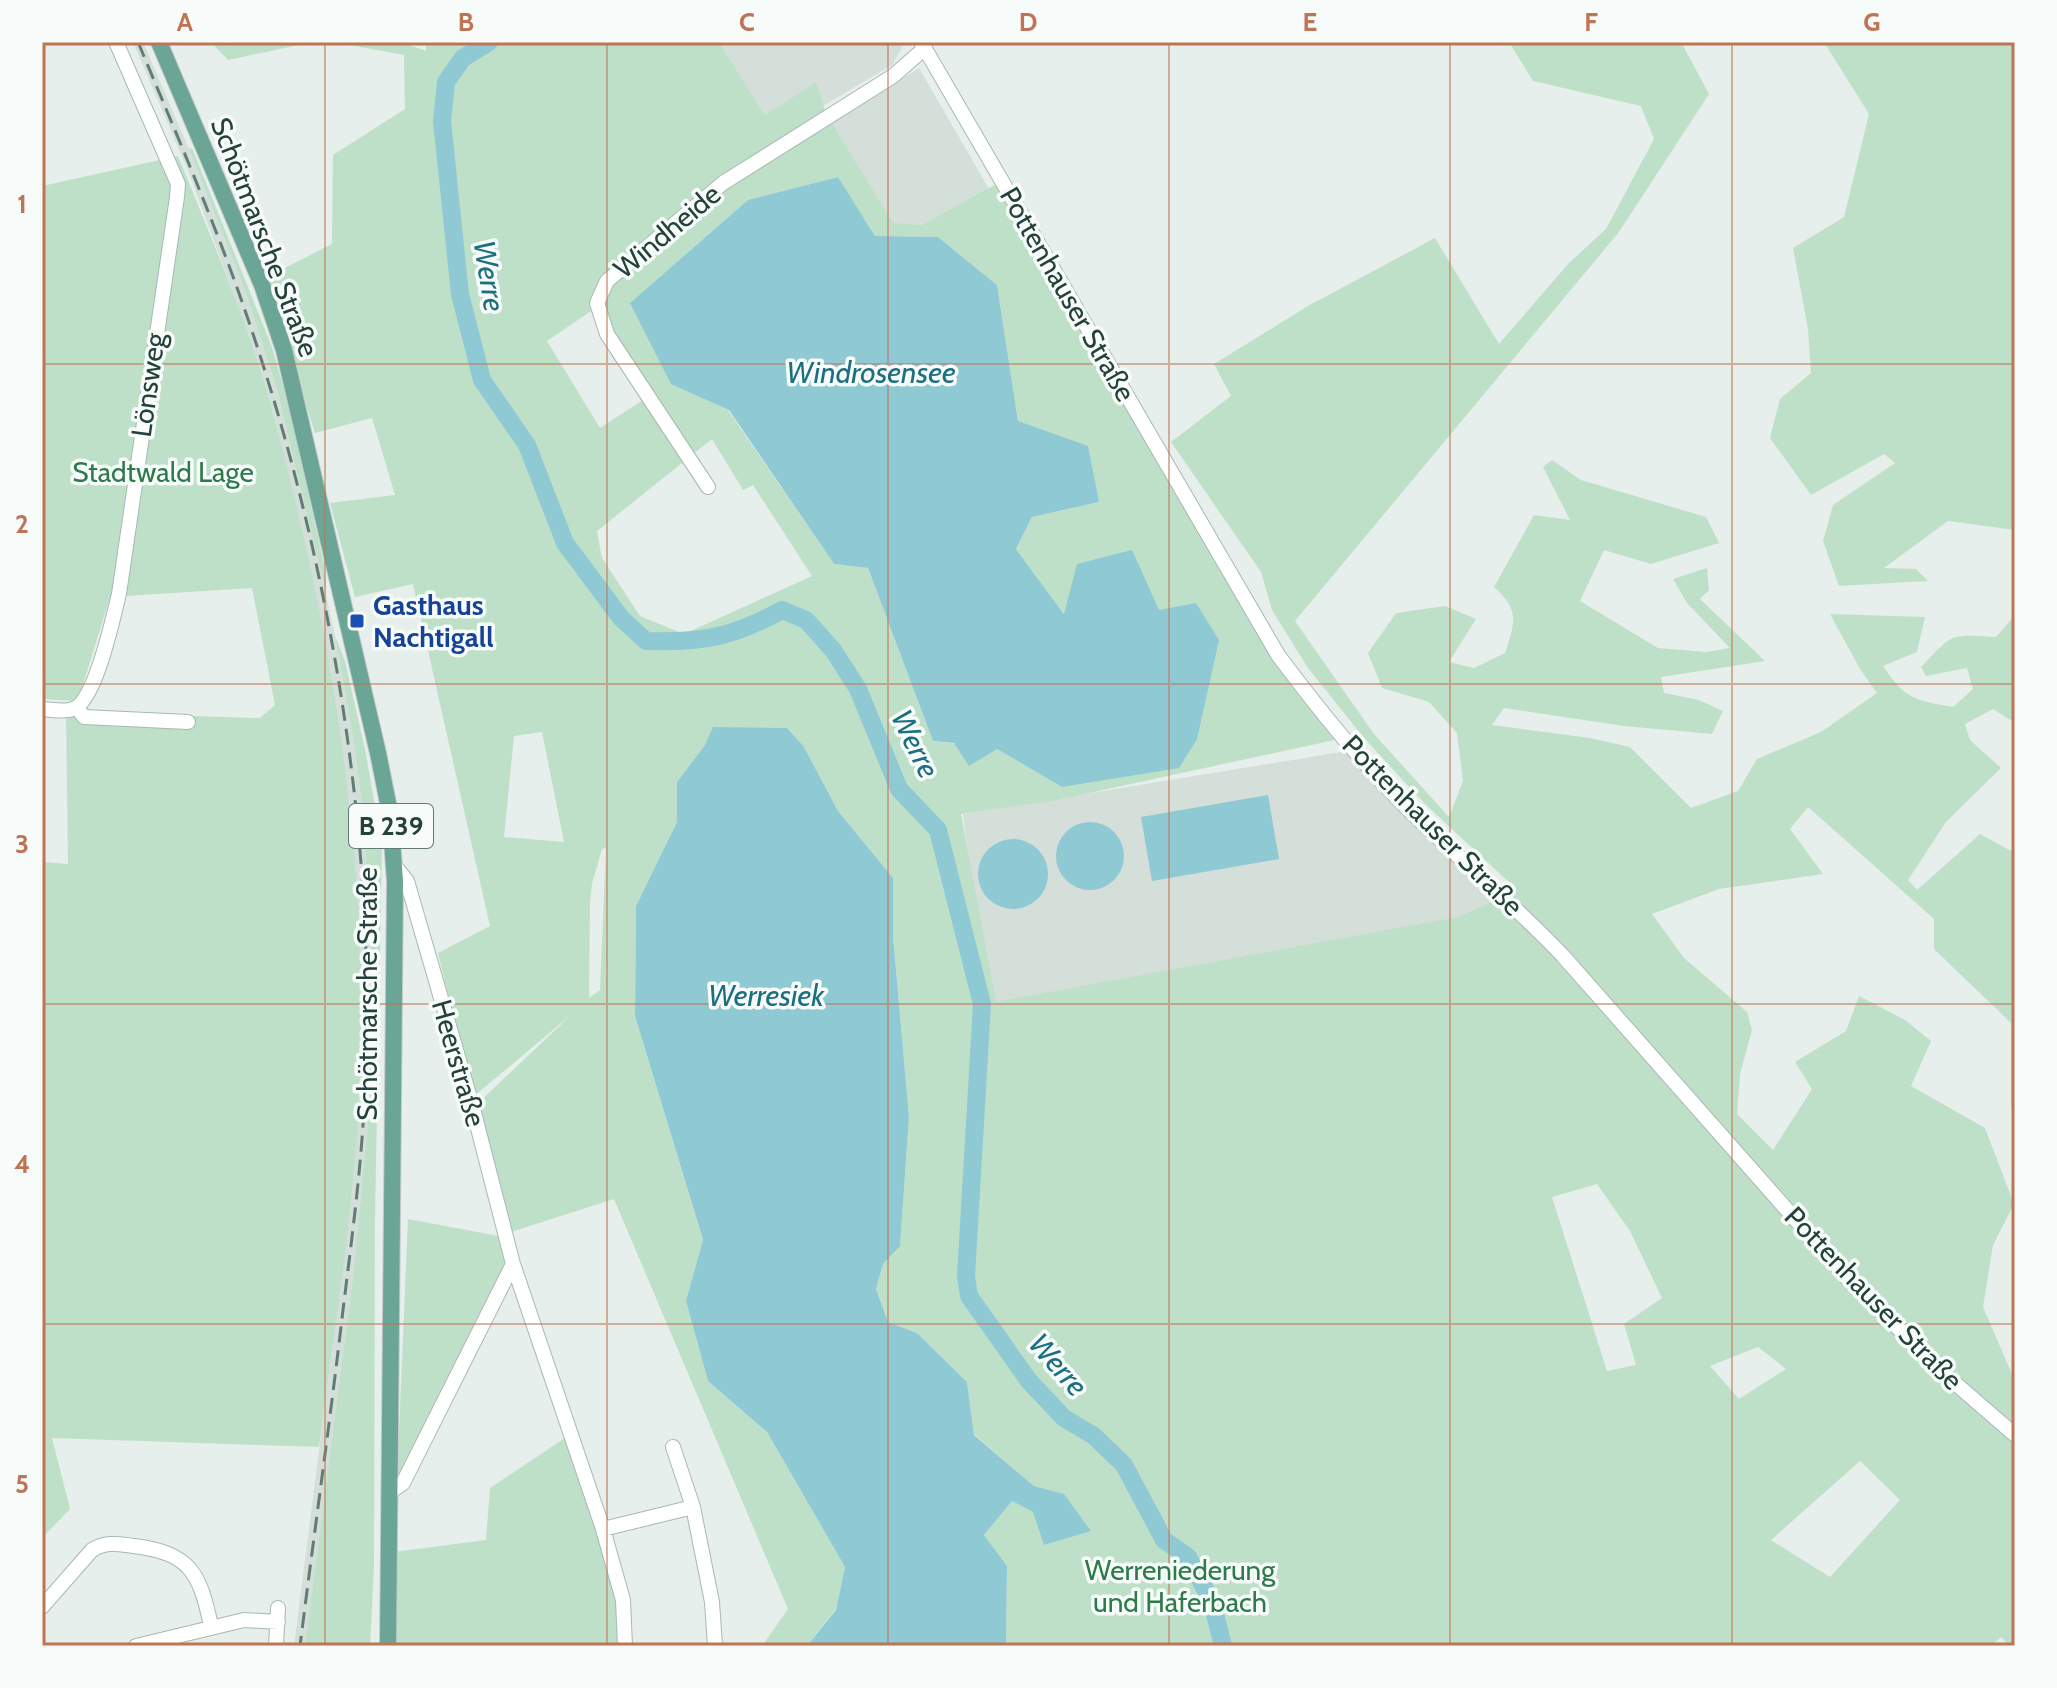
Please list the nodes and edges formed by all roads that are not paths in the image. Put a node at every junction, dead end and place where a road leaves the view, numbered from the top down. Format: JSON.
{"nodes":[{"id":1,"x":116,"y":42,"type":"edge"},
{"id":2,"x":159,"y":42,"type":"edge"},
{"id":3,"x":923,"y":45,"type":"edge"},
{"id":4,"x":708,"y":487,"type":"dead end"},
{"id":5,"x":77,"y":708,"type":"junction"},
{"id":6,"x":42,"y":709,"type":"edge"},
{"id":7,"x":188,"y":722,"type":"dead end"},
{"id":8,"x":395,"y":866,"type":"junction"},
{"id":9,"x":513,"y":1264,"type":"junction"},
{"id":10,"x":2015,"y":1435,"type":"edge"},
{"id":11,"x":673,"y":1447,"type":"dead end"},
{"id":12,"x":389,"y":1493,"type":"junction"},
{"id":13,"x":693,"y":1507,"type":"junction"},
{"id":14,"x":603,"y":1529,"type":"junction"},
{"id":15,"x":42,"y":1607,"type":"edge"},
{"id":16,"x":211,"y":1626,"type":"junction"},
{"id":17,"x":136,"y":1646,"type":"edge"},
{"id":18,"x":276,"y":1646,"type":"edge"},
{"id":19,"x":388,"y":1646,"type":"edge"},
{"id":20,"x":625,"y":1646,"type":"edge"},
{"id":21,"x":715,"y":1646,"type":"edge"}],
"edges":[{"from":1,"to":5,"type":"street","name":"Lönsweg"},
{"from":2,"to":8,"type":"main road","name":"Schötmarsche Straße","number":"B 239"},
{"from":3,"to":4,"type":"street","name":"Windheide"},
{"from":3,"to":10,"type":"street","name":"Pottenhauser Straße"},
{"from":5,"to":6,"type":"street"},
{"from":5,"to":7,"type":"street"},
{"from":8,"to":9,"type":"street","name":"Heerstraße"},
{"from":8,"to":12,"type":"main road","name":"Schötmarsche Straße","number":"B 239"},
{"from":9,"to":12,"type":"street"},
{"from":9,"to":14,"type":"street","name":"Heerstraße"},
{"from":11,"to":13,"type":"street"},
{"from":12,"to":19,"type":"main road","name":"Schötmarsche Straße","number":"B 239"},
{"from":13,"to":14,"type":"street"},
{"from":13,"to":21,"type":"street"},
{"from":14,"to":20,"type":"street","name":"Heerstraße"},
{"from":15,"to":16,"type":"street"},
{"from":16,"to":17,"type":"street"},
{"from":16,"to":18,"type":"street"}]}
